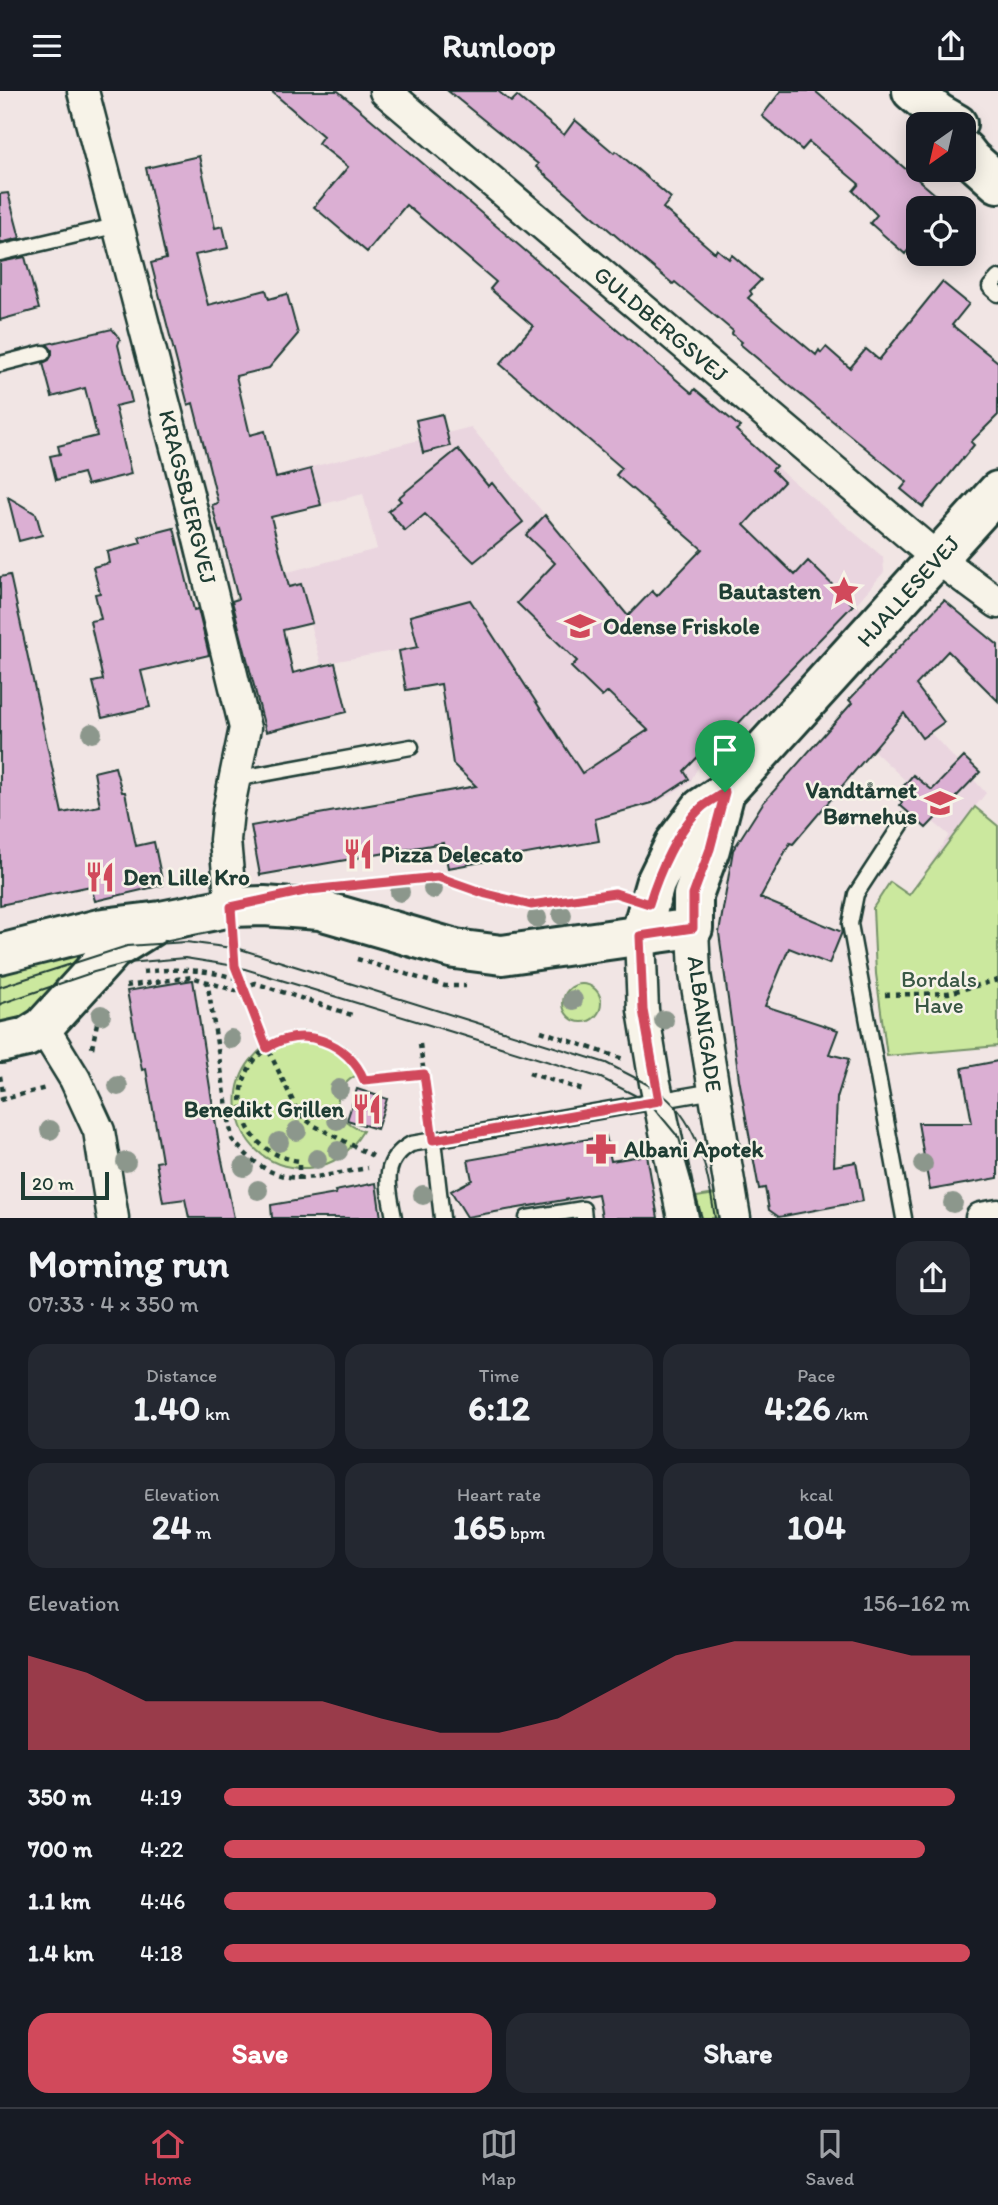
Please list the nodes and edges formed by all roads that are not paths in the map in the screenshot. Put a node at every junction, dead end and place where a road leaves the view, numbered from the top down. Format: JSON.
{"nodes":[{"id":1,"x":83,"y":91,"type":"edge"},
{"id":2,"x":385,"y":91,"type":"edge"},
{"id":3,"x":976,"y":135,"type":"edge"},
{"id":4,"x":998,"y":148,"type":"edge"},
{"id":5,"x":976,"y":163,"type":"edge"},
{"id":6,"x":998,"y":183,"type":"edge"},
{"id":7,"x":119,"y":225,"type":"junction"},
{"id":8,"x":0,"y":253,"type":"edge"},
{"id":9,"x":998,"y":278,"type":"edge"},
{"id":10,"x":998,"y":294,"type":"edge"},
{"id":11,"x":43,"y":353,"type":"dead end"},
{"id":12,"x":0,"y":364,"type":"edge"},
{"id":13,"x":998,"y":491,"type":"edge"},
{"id":14,"x":937,"y":558,"type":"junction"},
{"id":15,"x":998,"y":603,"type":"edge"},
{"id":16,"x":818,"y":690,"type":"joint"},
{"id":17,"x":411,"y":747,"type":"dead end"},
{"id":18,"x":235,"y":779,"type":"junction"},
{"id":19,"x":725,"y":792,"type":"junction"},
{"id":20,"x":904,"y":823,"type":"dead end"},
{"id":21,"x":231,"y":907,"type":"junction"},
{"id":22,"x":645,"y":920,"type":"junction"},
{"id":23,"x":161,"y":921,"type":"junction"},
{"id":24,"x":693,"y":928,"type":"junction"},
{"id":25,"x":0,"y":954,"type":"edge"},
{"id":26,"x":43,"y":1027,"type":"junction"},
{"id":27,"x":0,"y":1043,"type":"edge"},
{"id":28,"x":714,"y":1091,"type":"junction"},
{"id":29,"x":638,"y":1105,"type":"junction"},
{"id":30,"x":433,"y":1140,"type":"junction"},
{"id":31,"x":998,"y":1215,"type":"edge"},
{"id":32,"x":113,"y":1218,"type":"edge"},
{"id":33,"x":394,"y":1218,"type":"edge"},
{"id":34,"x":442,"y":1218,"type":"edge"},
{"id":35,"x":527,"y":1218,"type":"edge"},
{"id":36,"x":584,"y":1218,"type":"edge"},
{"id":37,"x":683,"y":1218,"type":"edge"},
{"id":38,"x":735,"y":1218,"type":"edge"},
{"id":39,"x":904,"y":1218,"type":"edge"},
{"id":40,"x":981,"y":1218,"type":"edge"}],
"edges":[{"from":1,"to":7,"type":"street","name":"KRAGSBJERGVEJ"},
{"from":2,"to":14,"type":"street","name":"GULDBERGSVEJ"},
{"from":3,"to":4,"type":"main road"},
{"from":5,"to":6,"type":"main road"},
{"from":7,"to":8,"type":"lane"},
{"from":7,"to":18,"type":"street","name":"KRAGSBJERGVEJ"},
{"from":9,"to":10,"type":"lane"},
{"from":11,"to":12,"type":"lane"},
{"from":13,"to":14,"type":"main road","name":"HJALLESEVEJ"},
{"from":14,"to":15,"type":"street","name":"GULDBERGSVEJ"},
{"from":14,"to":16,"type":"main road","name":"HJALLESEVEJ"},
{"from":16,"to":19,"type":"main road","name":"ALBANIGADE"},
{"from":17,"to":18,"type":"lane"},
{"from":18,"to":21,"type":"street","name":"KRAGSBJERGVEJ"},
{"from":19,"to":22,"type":"main road","name":"ALBANIGADE"},
{"from":19,"to":24,"type":"main road","name":"ALBANIGADE"},
{"from":20,"to":39,"type":"lane"},
{"from":21,"to":22,"type":"main road"},
{"from":21,"to":23,"type":"main road"},
{"from":22,"to":24,"type":"main road"},
{"from":22,"to":29,"type":"street","name":"ALBANIGADE"},
{"from":23,"to":25,"type":"main road"},
{"from":23,"to":26,"type":"main road"},
{"from":24,"to":28,"type":"street","name":"ALBANIGADE"},
{"from":26,"to":27,"type":"main road"},
{"from":26,"to":32,"type":"street"},
{"from":28,"to":29,"type":"lane"},
{"from":28,"to":38,"type":"street","name":"ALBANIGADE"},
{"from":29,"to":30,"type":"lane"},
{"from":29,"to":37,"type":"street","name":"ALBANIGADE"},
{"from":30,"to":33,"type":"lane"},
{"from":30,"to":34,"type":"lane"},
{"from":31,"to":40,"type":"street"},
{"from":35,"to":36,"type":"lane"}]}
